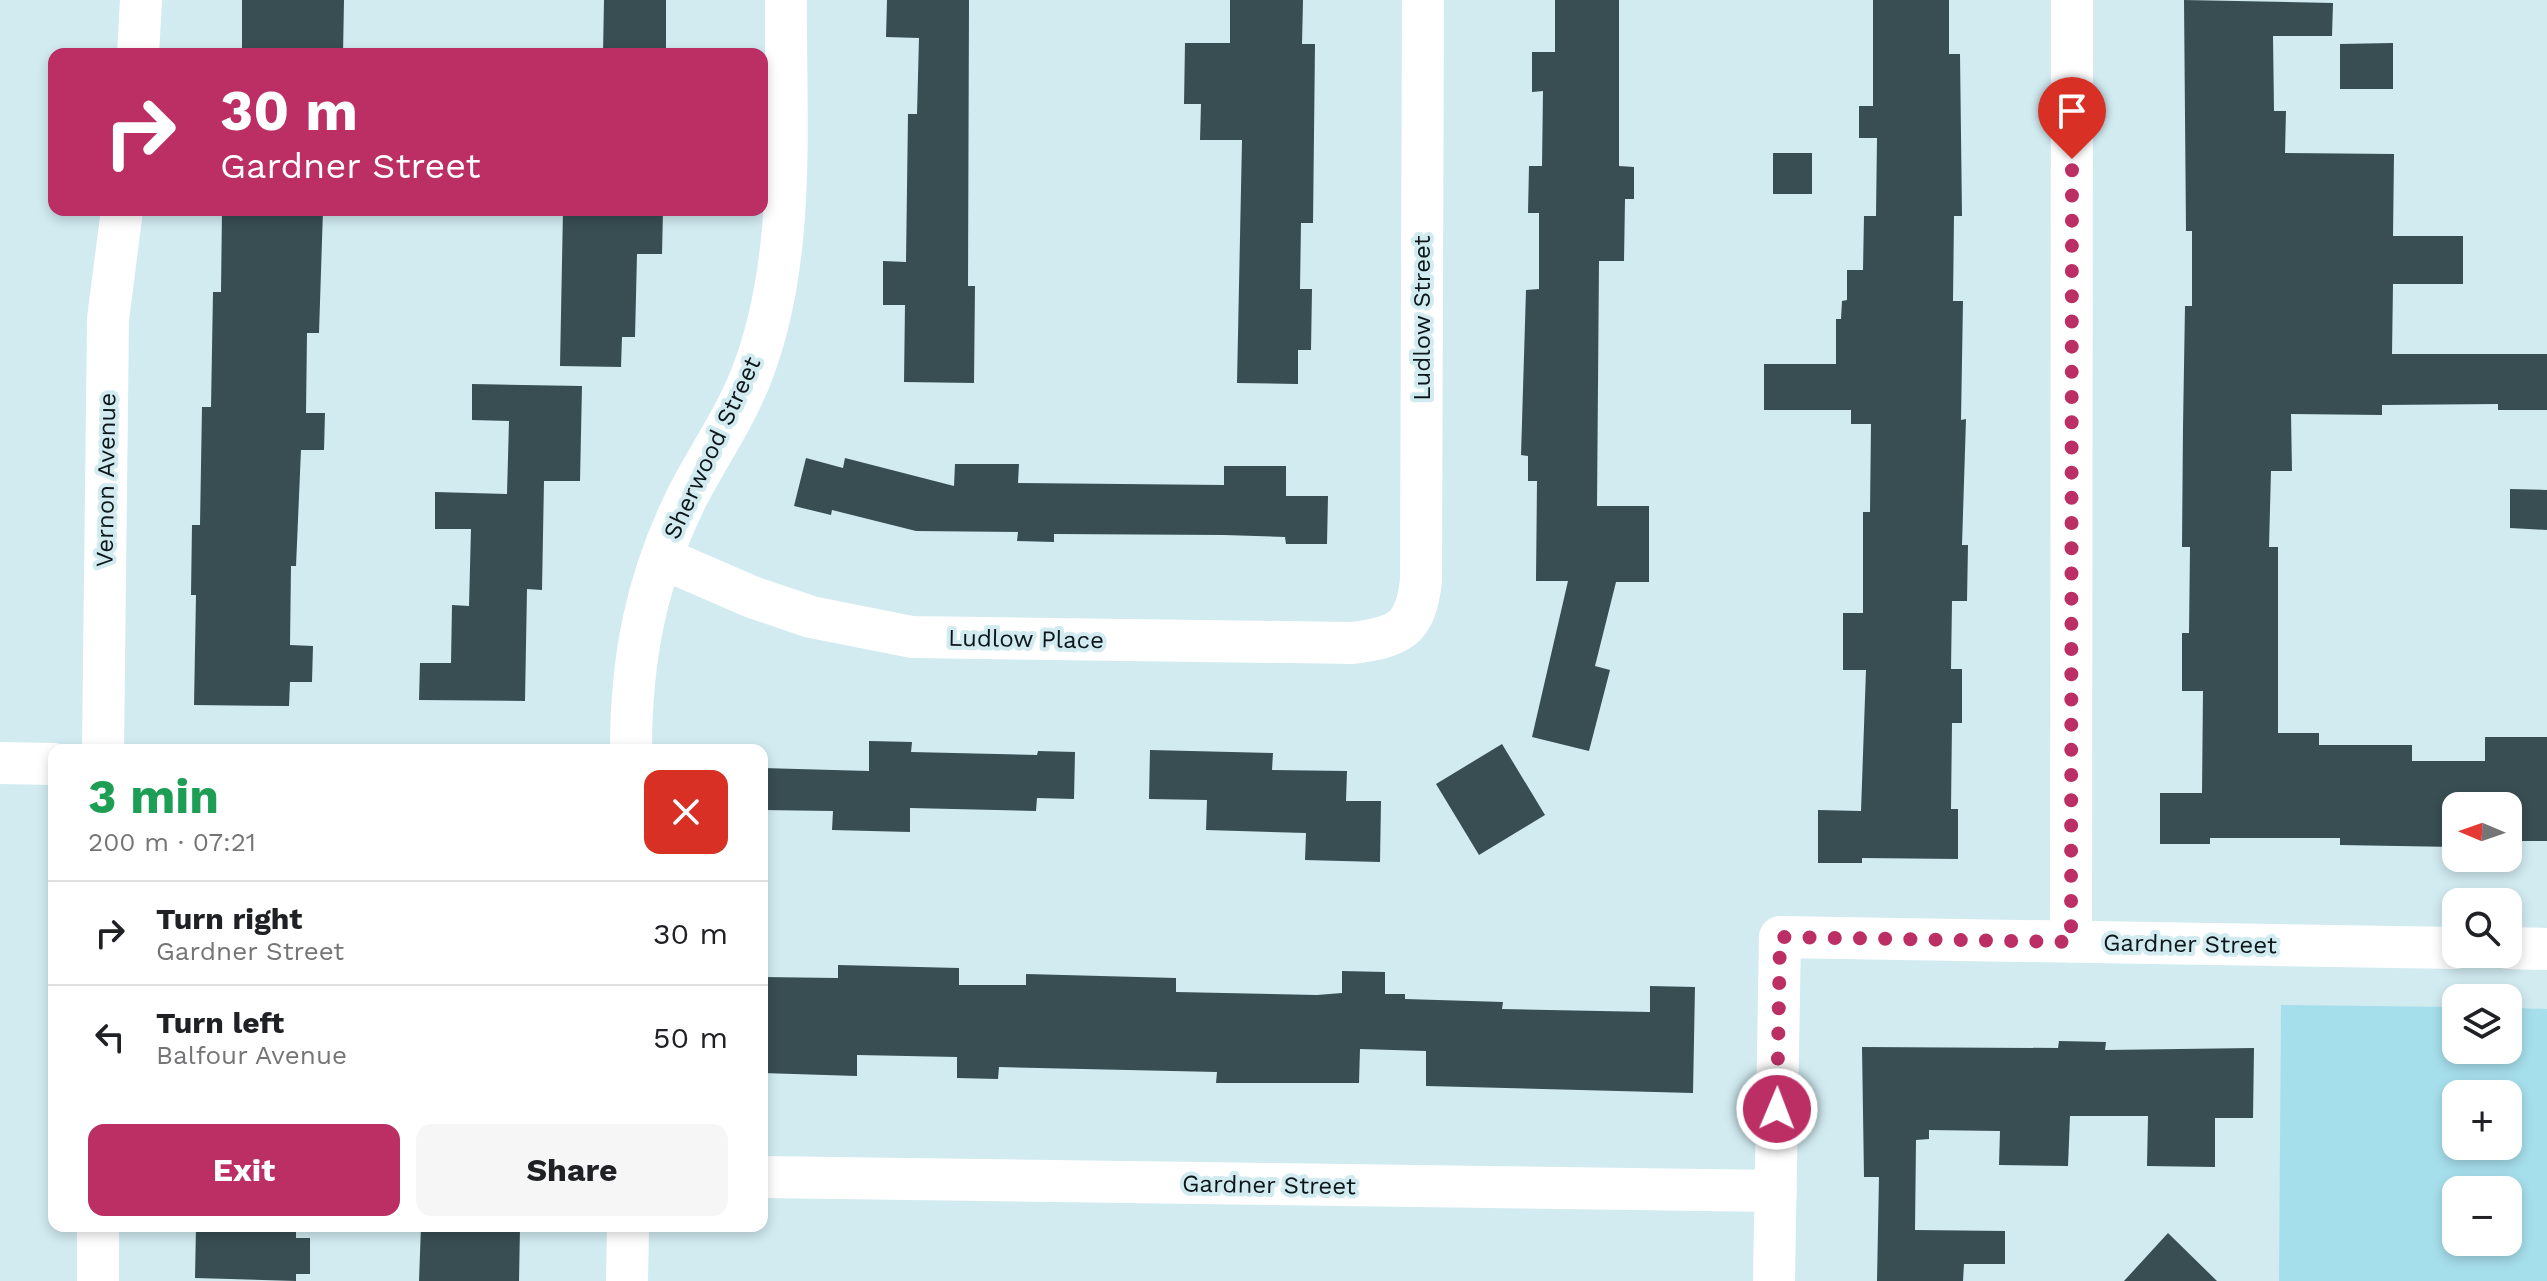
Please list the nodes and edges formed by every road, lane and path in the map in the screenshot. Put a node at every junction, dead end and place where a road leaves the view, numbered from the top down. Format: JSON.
{"nodes":[{"id":1,"x":141,"y":0,"type":"edge"},
{"id":2,"x":786,"y":0,"type":"edge"},
{"id":3,"x":1423,"y":0,"type":"edge"},
{"id":4,"x":2072,"y":0,"type":"edge"},
{"id":5,"x":138,"y":48,"type":"edge"},
{"id":6,"x":121,"y":216,"type":"edge"},
{"id":7,"x":662,"y":558,"type":"junction"},
{"id":8,"x":1402,"y":631,"type":"joint"},
{"id":9,"x":103,"y":744,"type":"edge"},
{"id":10,"x":631,"y":744,"type":"edge"},
{"id":11,"x":0,"y":763,"type":"edge"},
{"id":12,"x":48,"y":764,"type":"edge"},
{"id":13,"x":2071,"y":942,"type":"junction"},
{"id":14,"x":2442,"y":948,"type":"edge"},
{"id":15,"x":2522,"y":948,"type":"edge"},
{"id":16,"x":2547,"y":949,"type":"edge"},
{"id":17,"x":768,"y":1177,"type":"edge"},
{"id":18,"x":1776,"y":1191,"type":"junction"},
{"id":19,"x":98,"y":1232,"type":"edge"},
{"id":20,"x":628,"y":1232,"type":"edge"},
{"id":21,"x":98,"y":1281,"type":"edge"},
{"id":22,"x":627,"y":1281,"type":"edge"},
{"id":23,"x":1774,"y":1281,"type":"edge"}],
"edges":[{"from":1,"to":5,"type":"street"},
{"from":2,"to":7,"type":"street","name":"Sherwood Street"},
{"from":3,"to":8,"type":"street","name":"Ludlow Street"},
{"from":4,"to":13,"type":"street"},
{"from":6,"to":9,"type":"street","name":"Vernon Avenue"},
{"from":7,"to":8,"type":"street","name":"Ludlow Place"},
{"from":7,"to":10,"type":"street","name":"Sherwood Street"},
{"from":11,"to":12,"type":"street"},
{"from":13,"to":14,"type":"street","name":"Gardner Street"},
{"from":13,"to":18,"type":"street","name":"Gardner Street"},
{"from":15,"to":16,"type":"street"},
{"from":17,"to":18,"type":"street","name":"Gardner Street"},
{"from":18,"to":23,"type":"street"},
{"from":19,"to":21,"type":"street"},
{"from":20,"to":22,"type":"street"}]}
